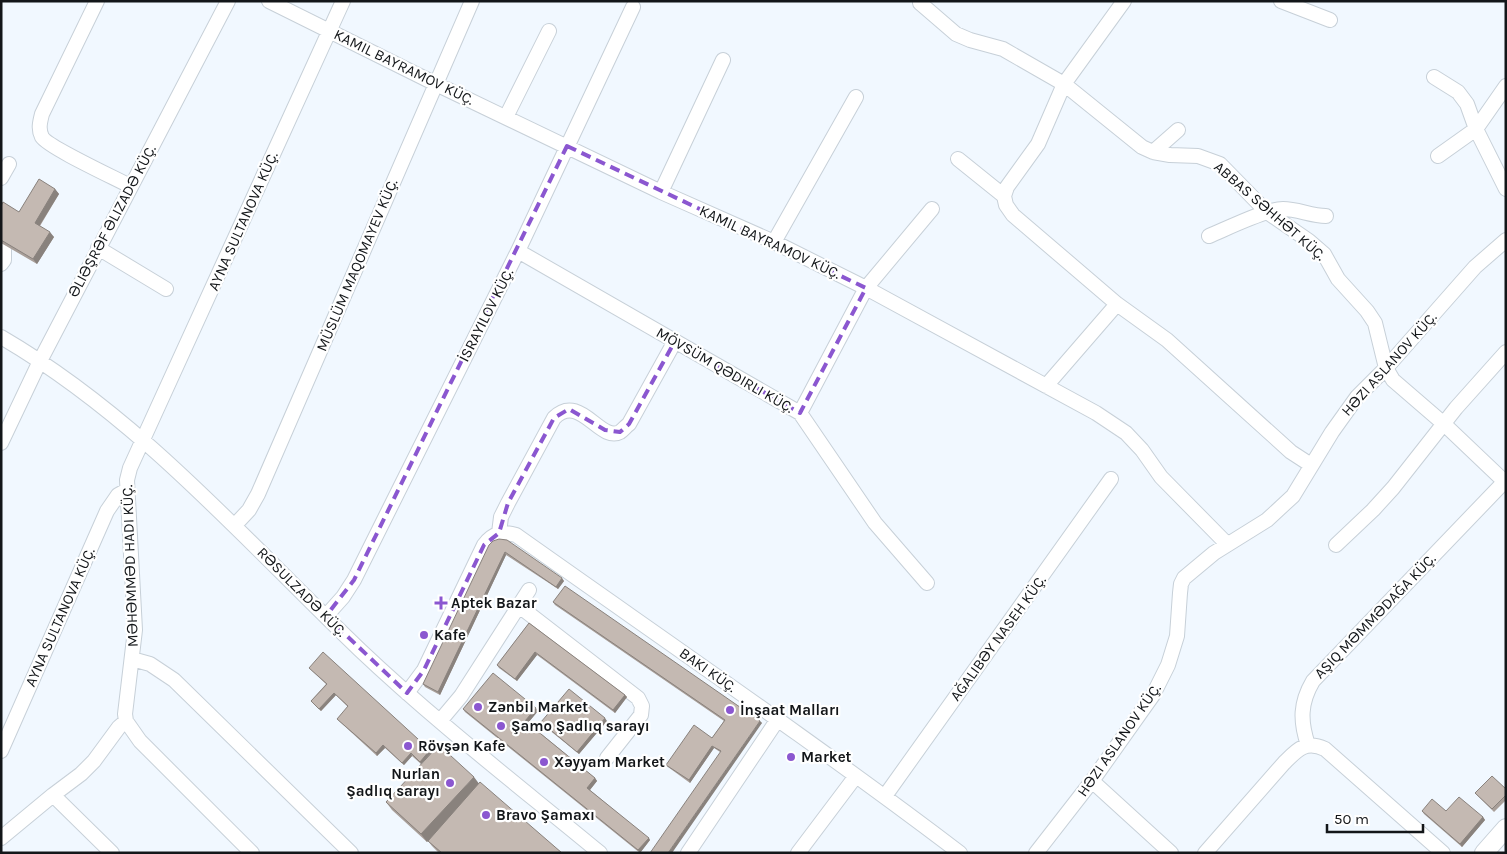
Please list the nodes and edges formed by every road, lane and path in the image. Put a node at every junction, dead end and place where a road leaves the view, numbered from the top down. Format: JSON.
{"nodes":[{"id":1,"x":97,"y":1,"type":"edge"},
{"id":2,"x":228,"y":1,"type":"edge"},
{"id":3,"x":269,"y":1,"type":"edge"},
{"id":4,"x":343,"y":1,"type":"edge"},
{"id":5,"x":472,"y":1,"type":"edge"},
{"id":6,"x":1124,"y":1,"type":"edge"},
{"id":7,"x":1281,"y":1,"type":"edge"},
{"id":8,"x":920,"y":3,"type":"dead end"},
{"id":9,"x":633,"y":7,"type":"dead end"},
{"id":10,"x":1330,"y":20,"type":"dead end"},
{"id":11,"x":330,"y":31,"type":"junction"},
{"id":12,"x":548,"y":31,"type":"dead end"},
{"id":13,"x":723,"y":60,"type":"dead end"},
{"id":14,"x":1434,"y":77,"type":"dead end"},
{"id":15,"x":436,"y":84,"type":"junction"},
{"id":16,"x":1064,"y":84,"type":"junction"},
{"id":17,"x":1506,"y":86,"type":"edge"},
{"id":18,"x":856,"y":97,"type":"dead end"},
{"id":19,"x":506,"y":117,"type":"junction"},
{"id":20,"x":1476,"y":129,"type":"junction"},
{"id":21,"x":1178,"y":130,"type":"dead end"},
{"id":22,"x":567,"y":146,"type":"junction"},
{"id":23,"x":1153,"y":152,"type":"junction"},
{"id":24,"x":1438,"y":156,"type":"dead end"},
{"id":25,"x":958,"y":159,"type":"dead end"},
{"id":26,"x":9,"y":164,"type":"dead end"},
{"id":27,"x":1,"y":178,"type":"edge"},
{"id":28,"x":130,"y":186,"type":"junction"},
{"id":29,"x":1506,"y":189,"type":"edge"},
{"id":30,"x":661,"y":192,"type":"junction"},
{"id":31,"x":1004,"y":196,"type":"junction"},
{"id":32,"x":932,"y":209,"type":"dead end"},
{"id":33,"x":1267,"y":212,"type":"junction"},
{"id":34,"x":1326,"y":216,"type":"dead end"},
{"id":35,"x":1209,"y":236,"type":"dead end"},
{"id":36,"x":1506,"y":240,"type":"edge"},
{"id":37,"x":774,"y":242,"type":"junction"},
{"id":38,"x":1,"y":248,"type":"edge"},
{"id":39,"x":98,"y":248,"type":"junction"},
{"id":40,"x":518,"y":251,"type":"junction"},
{"id":41,"x":1,"y":264,"type":"edge"},
{"id":42,"x":866,"y":288,"type":"junction"},
{"id":43,"x":166,"y":289,"type":"dead end"},
{"id":44,"x":1117,"y":304,"type":"junction"},
{"id":45,"x":1,"y":337,"type":"edge"},
{"id":46,"x":675,"y":341,"type":"junction"},
{"id":47,"x":1506,"y":352,"type":"edge"},
{"id":48,"x":40,"y":360,"type":"junction"},
{"id":49,"x":1386,"y":368,"type":"junction"},
{"id":50,"x":1046,"y":386,"type":"junction"},
{"id":51,"x":800,"y":413,"type":"junction"},
{"id":52,"x":1444,"y":424,"type":"junction"},
{"id":53,"x":144,"y":440,"type":"junction"},
{"id":54,"x":1,"y":443,"type":"edge"},
{"id":55,"x":1311,"y":465,"type":"junction"},
{"id":56,"x":1111,"y":480,"type":"dead end"},
{"id":57,"x":1505,"y":482,"type":"edge"},
{"id":58,"x":127,"y":490,"type":"junction"},
{"id":59,"x":235,"y":525,"type":"junction"},
{"id":60,"x":499,"y":533,"type":"junction"},
{"id":61,"x":1227,"y":544,"type":"junction"},
{"id":62,"x":1336,"y":545,"type":"dead end"},
{"id":63,"x":928,"y":583,"type":"dead end"},
{"id":64,"x":529,"y":590,"type":"dead end"},
{"id":65,"x":520,"y":606,"type":"junction"},
{"id":66,"x":326,"y":616,"type":"junction"},
{"id":67,"x":132,"y":659,"type":"junction"},
{"id":68,"x":407,"y":693,"type":"junction"},
{"id":69,"x":778,"y":719,"type":"junction"},
{"id":70,"x":126,"y":721,"type":"junction"},
{"id":71,"x":440,"y":721,"type":"junction"},
{"id":72,"x":1308,"y":745,"type":"junction"},
{"id":73,"x":1,"y":751,"type":"edge"},
{"id":74,"x":608,"y":758,"type":"dead end"},
{"id":75,"x":856,"y":776,"type":"junction"},
{"id":76,"x":1092,"y":781,"type":"junction"},
{"id":77,"x":53,"y":795,"type":"junction"},
{"id":78,"x":885,"y":796,"type":"junction"},
{"id":79,"x":1506,"y":828,"type":"edge"},
{"id":80,"x":1,"y":838,"type":"edge"},
{"id":81,"x":112,"y":853,"type":"edge"},
{"id":82,"x":252,"y":853,"type":"edge"},
{"id":83,"x":351,"y":853,"type":"edge"},
{"id":84,"x":600,"y":853,"type":"edge"},
{"id":85,"x":688,"y":853,"type":"edge"},
{"id":86,"x":798,"y":853,"type":"edge"},
{"id":87,"x":960,"y":853,"type":"edge"},
{"id":88,"x":1036,"y":853,"type":"edge"},
{"id":89,"x":1171,"y":853,"type":"edge"},
{"id":90,"x":1205,"y":853,"type":"edge"},
{"id":91,"x":1443,"y":853,"type":"edge"},
{"id":92,"x":1484,"y":853,"type":"edge"}],
"edges":[{"from":1,"to":28,"type":"street"},
{"from":2,"to":28,"type":"street","name":"ƏLIƏŞRƏF ƏLIZADƏ KÜÇ."},
{"from":3,"to":11,"type":"street","name":"KAMIL BAYRAMOV KÜÇ."},
{"from":4,"to":11,"type":"street","name":"AYNA SULTANOVA KÜÇ."},
{"from":5,"to":15,"type":"street","name":"MÜSLÜM MAQOMAYEV KÜÇ."},
{"from":6,"to":16,"type":"street"},
{"from":7,"to":10,"type":"street"},
{"from":8,"to":16,"type":"street","name":"ABBAS SƏHHƏT KÜÇ."},
{"from":9,"to":22,"type":"street"},
{"from":11,"to":15,"type":"street","name":"KAMIL BAYRAMOV KÜÇ."},
{"from":11,"to":53,"type":"street","name":"AYNA SULTANOVA KÜÇ."},
{"from":12,"to":19,"type":"street"},
{"from":13,"to":30,"type":"street"},
{"from":14,"to":20,"type":"street"},
{"from":15,"to":19,"type":"street","name":"KAMIL BAYRAMOV KÜÇ."},
{"from":15,"to":59,"type":"street","name":"MÜSLÜM MAQOMAYEV KÜÇ."},
{"from":16,"to":23,"type":"street","name":"ABBAS SƏHHƏT KÜÇ."},
{"from":16,"to":31,"type":"street"},
{"from":17,"to":20,"type":"street"},
{"from":18,"to":37,"type":"street"},
{"from":19,"to":22,"type":"street","name":"KAMIL BAYRAMOV KÜÇ."},
{"from":20,"to":24,"type":"street"},
{"from":20,"to":29,"type":"street"},
{"from":21,"to":23,"type":"street"},
{"from":22,"to":30,"type":"street","name":"KAMIL BAYRAMOV KÜÇ."},
{"from":22,"to":40,"type":"street"},
{"from":23,"to":33,"type":"street","name":"ABBAS SƏHHƏT KÜÇ."},
{"from":25,"to":31,"type":"street"},
{"from":26,"to":27,"type":"street"},
{"from":28,"to":39,"type":"street","name":"ƏLIƏŞRƏF ƏLIZADƏ KÜÇ."},
{"from":30,"to":37,"type":"street","name":"KAMIL BAYRAMOV KÜÇ."},
{"from":31,"to":44,"type":"street"},
{"from":32,"to":42,"type":"street"},
{"from":33,"to":34,"type":"street"},
{"from":33,"to":35,"type":"street"},
{"from":33,"to":49,"type":"street","name":"ABBAS SƏHHƏT KÜÇ."},
{"from":36,"to":49,"type":"street","name":"HƏZI ASLANOV KÜÇ."},
{"from":37,"to":42,"type":"street","name":"KAMIL BAYRAMOV KÜÇ."},
{"from":38,"to":41,"type":"street"},
{"from":39,"to":43,"type":"street"},
{"from":39,"to":48,"type":"street","name":"ƏLIƏŞRƏF ƏLIZADƏ KÜÇ."},
{"from":40,"to":46,"type":"street","name":"MÖVSÜM QƏDIRLI KÜÇ."},
{"from":40,"to":66,"type":"street"},
{"from":42,"to":50,"type":"street","name":"KAMIL BAYRAMOV KÜÇ."},
{"from":42,"to":51,"type":"street"},
{"from":44,"to":50,"type":"street"},
{"from":44,"to":55,"type":"street"},
{"from":45,"to":48,"type":"street","name":"RƏSULZADƏ KÜÇ."},
{"from":46,"to":51,"type":"street","name":"MÖVSÜM QƏDIRLI KÜÇ."},
{"from":46,"to":60,"type":"street"},
{"from":47,"to":52,"type":"street"},
{"from":48,"to":53,"type":"street","name":"RƏSULZADƏ KÜÇ."},
{"from":48,"to":54,"type":"street","name":"ƏLIƏŞRƏF ƏLIZADƏ KÜÇ."},
{"from":49,"to":52,"type":"street","name":"ABBAS SƏHHƏT KÜÇ."},
{"from":49,"to":55,"type":"street","name":"HƏZI ASLANOV KÜÇ."},
{"from":50,"to":61,"type":"street","name":"KAMIL BAYRAMOV KÜÇ."},
{"from":51,"to":63,"type":"street","name":"MÖVSÜM QƏDIRLI KÜÇ."},
{"from":52,"to":57,"type":"street","name":"ABBAS SƏHHƏT KÜÇ."},
{"from":52,"to":62,"type":"street"},
{"from":53,"to":58,"type":"street","name":"MƏHƏMMƏD HADI KÜÇ."},
{"from":53,"to":59,"type":"street","name":"RƏSULZADƏ KÜÇ."},
{"from":55,"to":61,"type":"street","name":"HƏZI ASLANOV KÜÇ."},
{"from":56,"to":78,"type":"street","name":"AĞALIBƏY NASEH KÜÇ."},
{"from":57,"to":72,"type":"street"},
{"from":58,"to":67,"type":"street","name":"MƏHƏMMƏD HADI KÜÇ."},
{"from":58,"to":73,"type":"street","name":"AYNA SULTANOVA KÜÇ."},
{"from":59,"to":66,"type":"street","name":"RƏSULZADƏ KÜÇ."},
{"from":60,"to":68,"type":"street"},
{"from":60,"to":69,"type":"street"},
{"from":61,"to":76,"type":"street","name":"HƏZI ASLANOV KÜÇ."},
{"from":64,"to":65,"type":"street"},
{"from":65,"to":71,"type":"street"},
{"from":65,"to":74,"type":"street"},
{"from":66,"to":68,"type":"street","name":"RƏSULZADƏ KÜÇ."},
{"from":67,"to":70,"type":"street","name":"MƏHƏMMƏD HADI KÜÇ."},
{"from":67,"to":83,"type":"street"},
{"from":68,"to":71,"type":"street","name":"RƏSULZADƏ KÜÇ."},
{"from":69,"to":75,"type":"street"},
{"from":69,"to":85,"type":"street"},
{"from":70,"to":77,"type":"street"},
{"from":70,"to":82,"type":"street"},
{"from":71,"to":84,"type":"street","name":"RƏSULZADƏ KÜÇ."},
{"from":72,"to":90,"type":"street"},
{"from":72,"to":91,"type":"street"},
{"from":75,"to":78,"type":"street"},
{"from":75,"to":86,"type":"street"},
{"from":76,"to":88,"type":"street","name":"HƏZI ASLANOV KÜÇ."},
{"from":76,"to":89,"type":"street"},
{"from":77,"to":80,"type":"street"},
{"from":77,"to":81,"type":"street"},
{"from":78,"to":87,"type":"street"},
{"from":79,"to":92,"type":"main road"}]}
